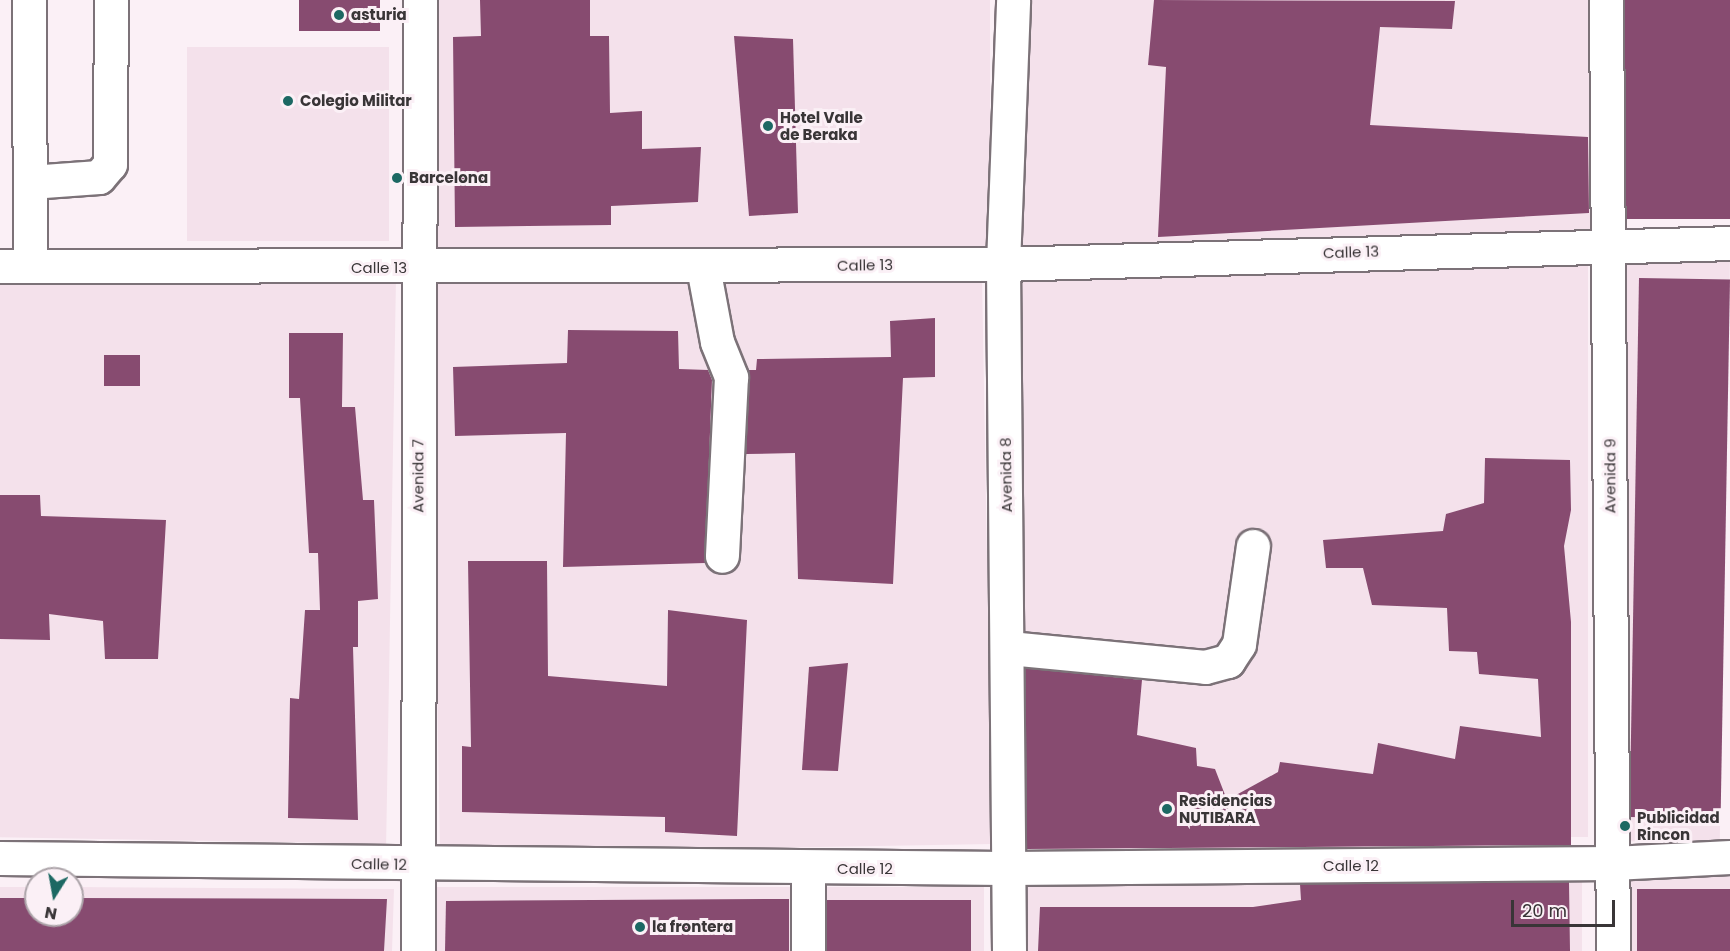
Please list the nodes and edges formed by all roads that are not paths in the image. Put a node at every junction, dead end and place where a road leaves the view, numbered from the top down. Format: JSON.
{"nodes":[{"id":1,"x":29,"y":0,"type":"edge"},
{"id":2,"x":111,"y":0,"type":"edge"},
{"id":3,"x":420,"y":0,"type":"edge"},
{"id":4,"x":1013,"y":0,"type":"edge"},
{"id":5,"x":1606,"y":0,"type":"edge"},
{"id":6,"x":30,"y":182,"type":"junction"},
{"id":7,"x":1730,"y":243,"type":"edge"},
{"id":8,"x":1608,"y":244,"type":"junction"},
{"id":9,"x":1003,"y":264,"type":"junction"},
{"id":10,"x":15,"y":266,"type":"edge"},
{"id":11,"x":702,"y":267,"type":"junction"},
{"id":12,"x":418,"y":268,"type":"junction"},
{"id":13,"x":1252,"y":546,"type":"dead end"},
{"id":14,"x":722,"y":556,"type":"dead end"},
{"id":15,"x":1009,"y":648,"type":"junction"},
{"id":16,"x":1730,"y":856,"type":"edge"},
{"id":17,"x":0,"y":858,"type":"edge"},
{"id":18,"x":1613,"y":863,"type":"junction"},
{"id":19,"x":419,"y":865,"type":"junction"},
{"id":20,"x":808,"y":868,"type":"junction"},
{"id":21,"x":1009,"y":868,"type":"junction"},
{"id":22,"x":418,"y":951,"type":"edge"},
{"id":23,"x":808,"y":951,"type":"edge"},
{"id":24,"x":1009,"y":951,"type":"edge"},
{"id":25,"x":1613,"y":951,"type":"edge"}],
"edges":[{"from":1,"to":6,"type":"street"},
{"from":2,"to":6,"type":"street"},
{"from":3,"to":12,"type":"street","name":"Avenida 7"},
{"from":4,"to":9,"type":"street","name":"Avenida 8"},
{"from":5,"to":8,"type":"street","name":"Avenida 9"},
{"from":6,"to":10,"type":"street"},
{"from":7,"to":8,"type":"street","name":"Calle 13"},
{"from":8,"to":9,"type":"street","name":"Calle 13"},
{"from":8,"to":18,"type":"street","name":"Avenida 9"},
{"from":9,"to":11,"type":"street","name":"Calle 13"},
{"from":9,"to":15,"type":"street","name":"Avenida 8"},
{"from":10,"to":12,"type":"street","name":"Calle 13"},
{"from":11,"to":12,"type":"street","name":"Calle 13"},
{"from":11,"to":14,"type":"street"},
{"from":12,"to":19,"type":"street","name":"Avenida 7"},
{"from":13,"to":15,"type":"street"},
{"from":15,"to":21,"type":"street","name":"Avenida 8"},
{"from":16,"to":18,"type":"street","name":"Calle 12"},
{"from":17,"to":19,"type":"street","name":"Calle 12"},
{"from":18,"to":21,"type":"street","name":"Calle 12"},
{"from":18,"to":25,"type":"street","name":"Avenida 9"},
{"from":19,"to":20,"type":"street","name":"Calle 12"},
{"from":19,"to":22,"type":"street","name":"Avenida 7"},
{"from":20,"to":21,"type":"street","name":"Calle 12"},
{"from":20,"to":23,"type":"street"},
{"from":21,"to":24,"type":"street","name":"Avenida 8"}]}
